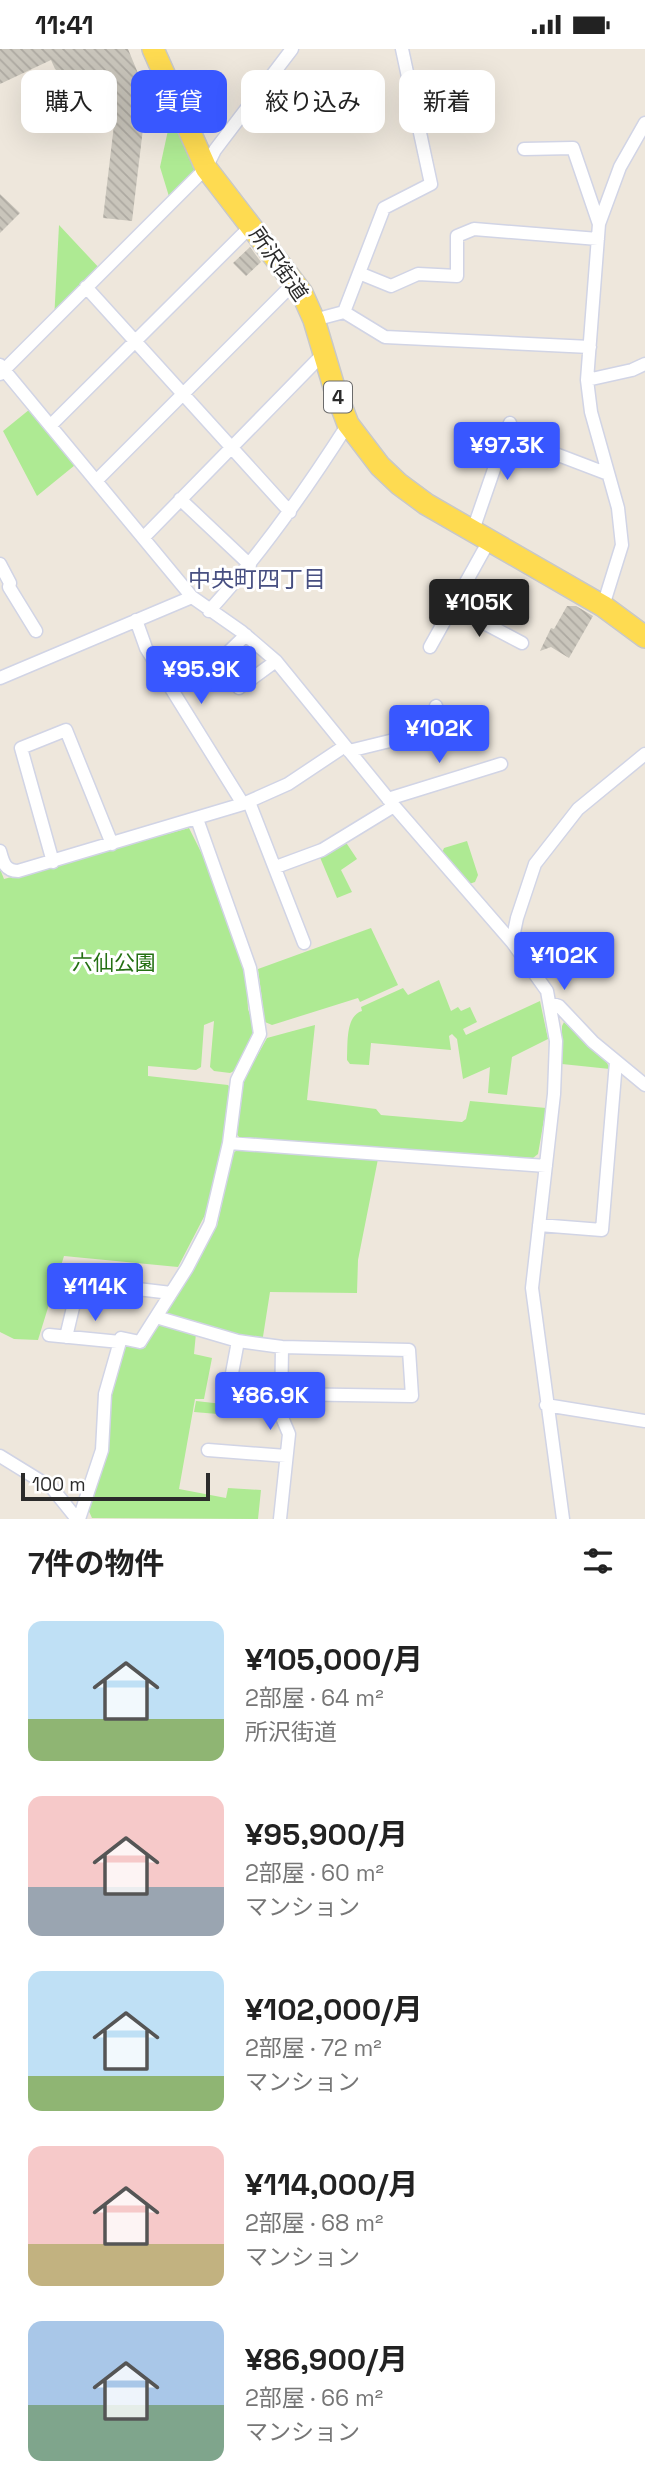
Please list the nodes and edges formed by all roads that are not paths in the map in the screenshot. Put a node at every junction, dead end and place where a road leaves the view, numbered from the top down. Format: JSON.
{"nodes":[{"id":1,"x":153,"y":49,"type":"edge"},
{"id":2,"x":292,"y":49,"type":"edge"},
{"id":3,"x":402,"y":49,"type":"edge"},
{"id":4,"x":645,"y":123,"type":"edge"},
{"id":5,"x":524,"y":149,"type":"dead end"},
{"id":6,"x":206,"y":168,"type":"junction"},
{"id":7,"x":599,"y":224,"type":"junction"},
{"id":8,"x":252,"y":225,"type":"junction"},
{"id":9,"x":598,"y":239,"type":"junction"},
{"id":10,"x":359,"y":273,"type":"junction"},
{"id":11,"x":295,"y":282,"type":"junction"},
{"id":12,"x":86,"y":287,"type":"junction"},
{"id":13,"x":344,"y":312,"type":"junction"},
{"id":14,"x":314,"y":320,"type":"junction"},
{"id":15,"x":136,"y":342,"type":"junction"},
{"id":16,"x":590,"y":347,"type":"junction"},
{"id":17,"x":324,"y":353,"type":"junction"},
{"id":18,"x":645,"y":365,"type":"edge"},
{"id":19,"x":2,"y":369,"type":"edge"},
{"id":20,"x":587,"y":380,"type":"junction"},
{"id":21,"x":182,"y":393,"type":"junction"},
{"id":22,"x":348,"y":424,"type":"junction"},
{"id":23,"x":51,"y":425,"type":"junction"},
{"id":24,"x":230,"y":446,"type":"junction"},
{"id":25,"x":608,"y":474,"type":"junction"},
{"id":26,"x":96,"y":481,"type":"junction"},
{"id":27,"x":180,"y":499,"type":"junction"},
{"id":28,"x":290,"y":512,"type":"junction"},
{"id":29,"x":481,"y":534,"type":"junction"},
{"id":30,"x":144,"y":537,"type":"junction"},
{"id":31,"x":0,"y":564,"type":"edge"},
{"id":32,"x":250,"y":565,"type":"junction"},
{"id":33,"x":4,"y":589,"type":"edge"},
{"id":34,"x":192,"y":597,"type":"junction"},
{"id":35,"x":452,"y":606,"type":"junction"},
{"id":36,"x":603,"y":606,"type":"junction"},
{"id":37,"x":209,"y":611,"type":"junction"},
{"id":38,"x":136,"y":620,"type":"junction"},
{"id":39,"x":36,"y":631,"type":"dead end"},
{"id":40,"x":246,"y":635,"type":"junction"},
{"id":41,"x":645,"y":637,"type":"edge"},
{"id":42,"x":522,"y":643,"type":"dead end"},
{"id":43,"x":430,"y":647,"type":"dead end"},
{"id":44,"x":276,"y":661,"type":"junction"},
{"id":45,"x":0,"y":678,"type":"edge"},
{"id":46,"x":436,"y":706,"type":"dead end"},
{"id":47,"x":463,"y":723,"type":"dead end"},
{"id":48,"x":441,"y":728,"type":"junction"},
{"id":49,"x":347,"y":749,"type":"junction"},
{"id":50,"x":645,"y":754,"type":"edge"},
{"id":51,"x":468,"y":759,"type":"dead end"},
{"id":52,"x":501,"y":764,"type":"dead end"},
{"id":53,"x":471,"y":773,"type":"junction"},
{"id":54,"x":391,"y":802,"type":"junction"},
{"id":55,"x":246,"y":803,"type":"junction"},
{"id":56,"x":197,"y":819,"type":"junction"},
{"id":57,"x":112,"y":844,"type":"junction"},
{"id":58,"x":0,"y":851,"type":"edge"},
{"id":59,"x":52,"y":862,"type":"junction"},
{"id":60,"x":276,"y":867,"type":"junction"},
{"id":61,"x":512,"y":942,"type":"junction"},
{"id":62,"x":304,"y":943,"type":"dead end"},
{"id":63,"x":550,"y":1003,"type":"junction"},
{"id":64,"x":616,"y":1062,"type":"junction"},
{"id":65,"x":644,"y":1081,"type":"edge"},
{"id":66,"x":229,"y":1143,"type":"junction"},
{"id":67,"x":546,"y":1167,"type":"junction"},
{"id":68,"x":539,"y":1225,"type":"junction"},
{"id":69,"x":171,"y":1293,"type":"junction"},
{"id":70,"x":156,"y":1317,"type":"junction"},
{"id":71,"x":49,"y":1335,"type":"dead end"},
{"id":72,"x":66,"y":1336,"type":"junction"},
{"id":73,"x":238,"y":1341,"type":"junction"},
{"id":74,"x":120,"y":1342,"type":"junction"},
{"id":75,"x":282,"y":1347,"type":"junction"},
{"id":76,"x":230,"y":1384,"type":"dead end"},
{"id":77,"x":281,"y":1394,"type":"junction"},
{"id":78,"x":546,"y":1405,"type":"junction"},
{"id":79,"x":645,"y":1421,"type":"edge"},
{"id":80,"x":208,"y":1450,"type":"dead end"},
{"id":81,"x":0,"y":1456,"type":"edge"},
{"id":82,"x":286,"y":1456,"type":"junction"},
{"id":83,"x":78,"y":1519,"type":"edge"},
{"id":84,"x":281,"y":1519,"type":"edge"},
{"id":85,"x":563,"y":1519,"type":"edge"}],
"edges":[{"from":1,"to":6,"type":"main road","name":"所沢街道","number":"4"},
{"from":2,"to":6,"type":"street"},
{"from":3,"to":10,"type":"street"},
{"from":4,"to":7,"type":"street"},
{"from":5,"to":7,"type":"street"},
{"from":6,"to":8,"type":"main road","name":"所沢街道","number":"4"},
{"from":6,"to":12,"type":"street"},
{"from":7,"to":9,"type":"street"},
{"from":8,"to":11,"type":"main road","name":"所沢街道","number":"4"},
{"from":8,"to":15,"type":"street"},
{"from":9,"to":10,"type":"street"},
{"from":9,"to":16,"type":"street"},
{"from":10,"to":13,"type":"street"},
{"from":11,"to":14,"type":"main road","name":"所沢街道","number":"4"},
{"from":11,"to":21,"type":"street"},
{"from":12,"to":15,"type":"street"},
{"from":12,"to":19,"type":"street"},
{"from":13,"to":14,"type":"street"},
{"from":13,"to":16,"type":"street"},
{"from":14,"to":17,"type":"main road","name":"所沢街道","number":"4"},
{"from":15,"to":21,"type":"street"},
{"from":15,"to":23,"type":"street"},
{"from":16,"to":20,"type":"street"},
{"from":17,"to":22,"type":"main road","name":"所沢街道","number":"4"},
{"from":17,"to":24,"type":"street"},
{"from":18,"to":20,"type":"street"},
{"from":19,"to":23,"type":"street"},
{"from":20,"to":25,"type":"street"},
{"from":21,"to":24,"type":"street"},
{"from":21,"to":26,"type":"street"},
{"from":22,"to":28,"type":"street"},
{"from":22,"to":29,"type":"main road","name":"所沢街道","number":"4"},
{"from":23,"to":26,"type":"street"},
{"from":24,"to":27,"type":"street"},
{"from":24,"to":28,"type":"street"},
{"from":25,"to":29,"type":"street"},
{"from":25,"to":36,"type":"street"},
{"from":26,"to":30,"type":"street"},
{"from":27,"to":30,"type":"street"},
{"from":27,"to":32,"type":"street"},
{"from":28,"to":32,"type":"street"},
{"from":29,"to":35,"type":"street"},
{"from":29,"to":36,"type":"main road","name":"所沢街道","number":"4"},
{"from":30,"to":34,"type":"street"},
{"from":31,"to":33,"type":"street"},
{"from":32,"to":37,"type":"street"},
{"from":33,"to":39,"type":"street"},
{"from":34,"to":37,"type":"street"},
{"from":34,"to":38,"type":"street"},
{"from":35,"to":42,"type":"street"},
{"from":35,"to":43,"type":"street"},
{"from":36,"to":41,"type":"main road","name":"所沢街道","number":"4"},
{"from":37,"to":40,"type":"street"},
{"from":38,"to":45,"type":"street"},
{"from":38,"to":55,"type":"street"},
{"from":40,"to":44,"type":"street"},
{"from":40,"to":44,"type":"street"},
{"from":44,"to":49,"type":"street"},
{"from":46,"to":48,"type":"street"},
{"from":47,"to":48,"type":"street"},
{"from":48,"to":49,"type":"street"},
{"from":49,"to":54,"type":"street"},
{"from":49,"to":55,"type":"street"},
{"from":50,"to":61,"type":"street"},
{"from":51,"to":53,"type":"street"},
{"from":52,"to":53,"type":"street"},
{"from":53,"to":54,"type":"street"},
{"from":54,"to":60,"type":"street"},
{"from":54,"to":61,"type":"street"},
{"from":55,"to":56,"type":"street"},
{"from":55,"to":60,"type":"street"},
{"from":56,"to":57,"type":"street"},
{"from":56,"to":66,"type":"street"},
{"from":57,"to":59,"type":"street"},
{"from":57,"to":59,"type":"street"},
{"from":58,"to":59,"type":"street"},
{"from":60,"to":62,"type":"street"},
{"from":61,"to":63,"type":"street"},
{"from":63,"to":64,"type":"street"},
{"from":63,"to":67,"type":"street"},
{"from":64,"to":65,"type":"street"},
{"from":64,"to":68,"type":"street"},
{"from":66,"to":67,"type":"street"},
{"from":66,"to":69,"type":"street"},
{"from":67,"to":68,"type":"street"},
{"from":68,"to":78,"type":"street"},
{"from":69,"to":70,"type":"street"},
{"from":69,"to":72,"type":"street"},
{"from":70,"to":73,"type":"street"},
{"from":70,"to":74,"type":"street"},
{"from":71,"to":72,"type":"street"},
{"from":72,"to":74,"type":"street"},
{"from":73,"to":75,"type":"street"},
{"from":73,"to":76,"type":"street"},
{"from":74,"to":83,"type":"street"},
{"from":75,"to":77,"type":"street"},
{"from":75,"to":77,"type":"street"},
{"from":77,"to":82,"type":"street"},
{"from":78,"to":79,"type":"street"},
{"from":78,"to":85,"type":"street"},
{"from":80,"to":82,"type":"street"},
{"from":81,"to":83,"type":"street"},
{"from":82,"to":84,"type":"street"}]}
